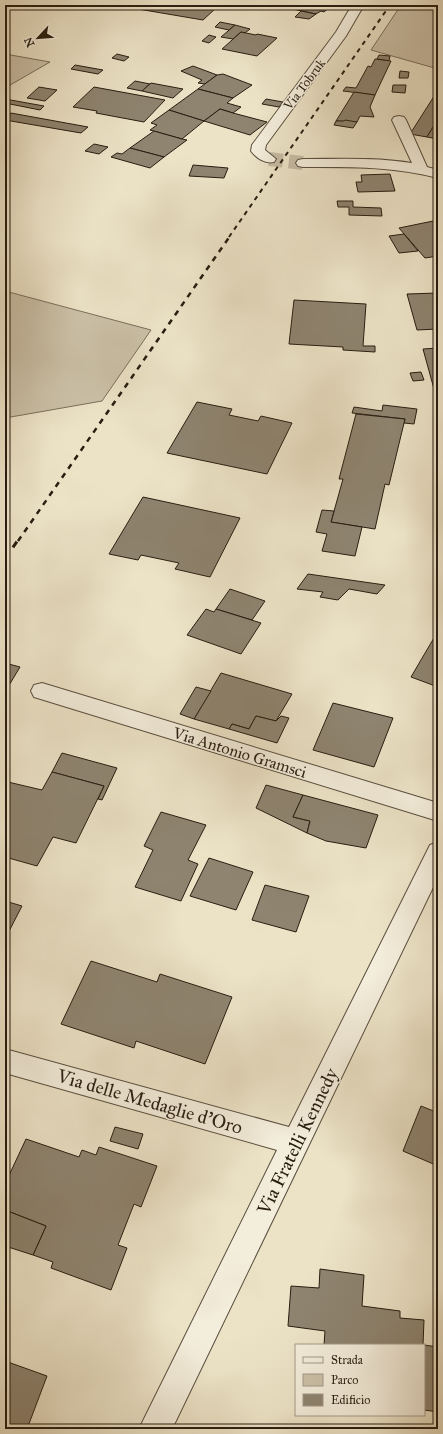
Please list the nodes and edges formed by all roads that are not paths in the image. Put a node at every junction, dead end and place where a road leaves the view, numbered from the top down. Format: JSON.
{"nodes":[{"id":1,"x":358,"y":5,"type":"edge"},
{"id":2,"x":399,"y":120,"type":"dead end"},
{"id":3,"x":268,"y":159,"type":"dead end"},
{"id":4,"x":302,"y":163,"type":"tunnel mouth"},
{"id":5,"x":421,"y":168,"type":"junction"},
{"id":6,"x":438,"y":174,"type":"edge"},
{"id":7,"x":42,"y":691,"type":"dead end"},
{"id":8,"x":438,"y":812,"type":"edge"},
{"id":9,"x":438,"y":852,"type":"edge"},
{"id":10,"x":5,"y":1061,"type":"edge"},
{"id":11,"x":296,"y":1142,"type":"junction"},
{"id":12,"x":155,"y":1429,"type":"edge"}],
"edges":[{"from":1,"to":3,"type":"street","name":"Via Tobruk"},
{"from":2,"to":5,"type":"street"},
{"from":4,"to":5,"type":"street"},
{"from":5,"to":6,"type":"street"},
{"from":7,"to":8,"type":"street","name":"Via Antonio Gramsci"},
{"from":9,"to":11,"type":"street","name":"Via Fratelli Kennedy"},
{"from":10,"to":11,"type":"street","name":"Via delle Medaglie d'Oro"},
{"from":11,"to":12,"type":"street","name":"Via Fratelli Kennedy"}]}
